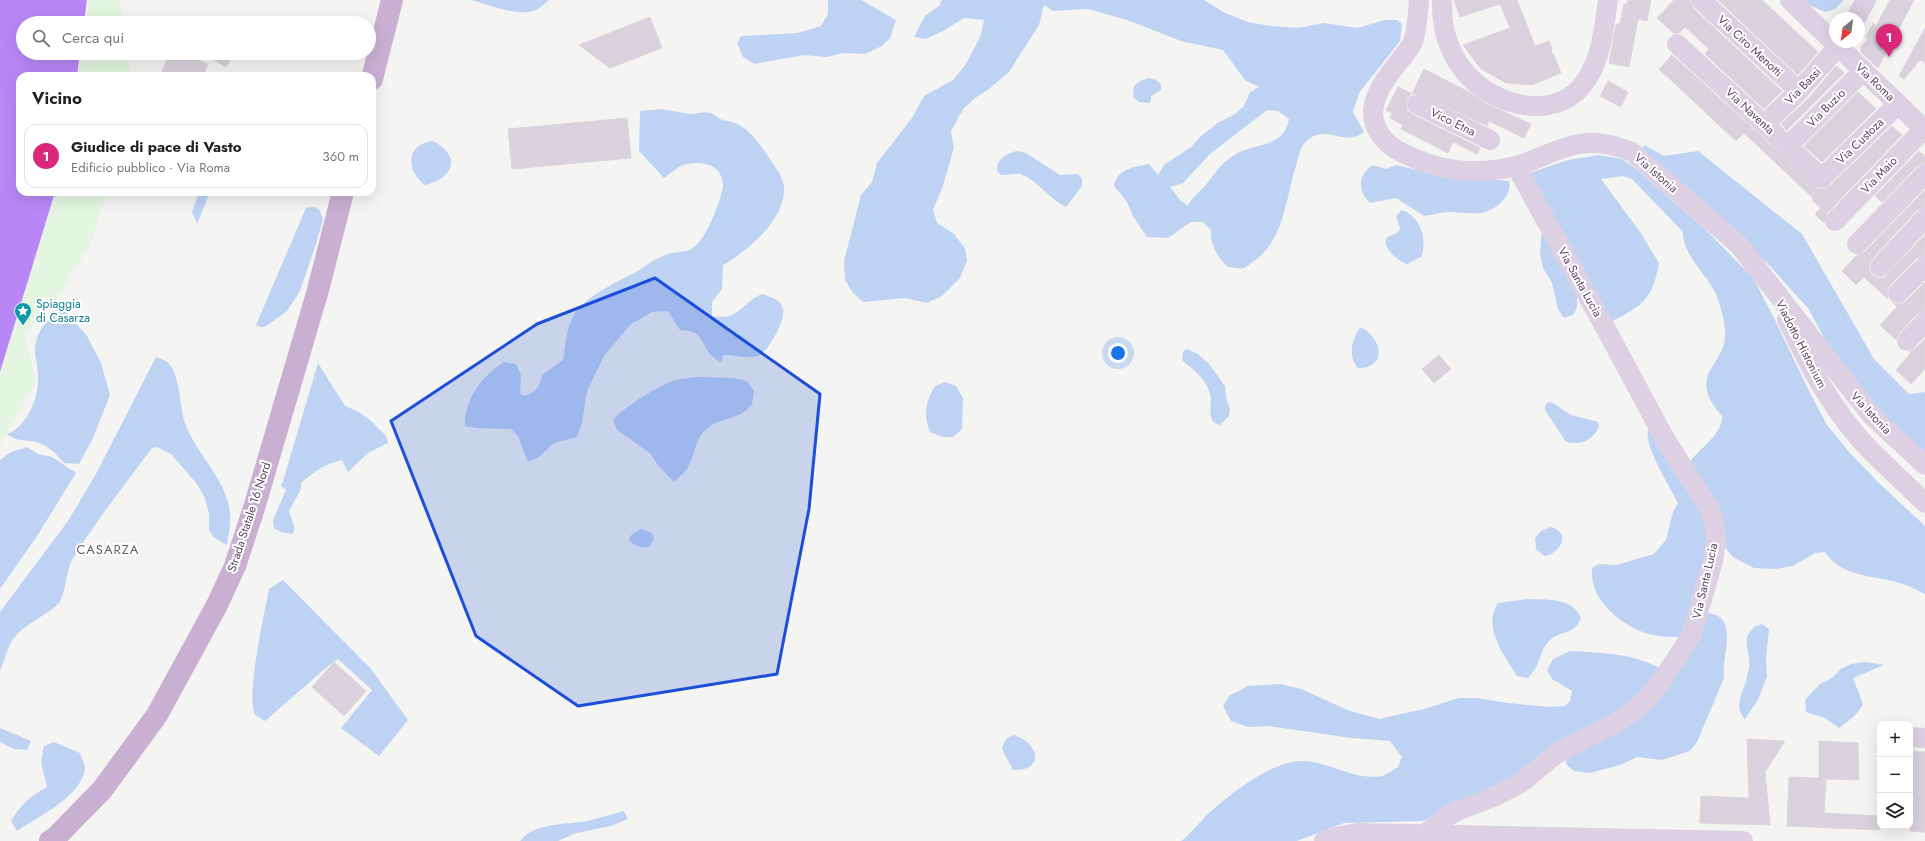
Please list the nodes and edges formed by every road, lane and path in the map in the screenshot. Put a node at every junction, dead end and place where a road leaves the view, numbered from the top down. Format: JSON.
{"nodes":[{"id":1,"x":392,"y":0,"type":"edge"},
{"id":2,"x":1419,"y":0,"type":"edge"},
{"id":3,"x":1442,"y":0,"type":"edge"},
{"id":4,"x":1608,"y":0,"type":"edge"},
{"id":5,"x":1701,"y":0,"type":"edge"},
{"id":6,"x":1790,"y":0,"type":"edge"},
{"id":7,"x":1866,"y":0,"type":"edge"},
{"id":8,"x":1859,"y":12,"type":"edge"},
{"id":9,"x":1829,"y":34,"type":"edge"},
{"id":10,"x":1677,"y":44,"type":"dead end"},
{"id":11,"x":1838,"y":48,"type":"edge"},
{"id":12,"x":1844,"y":48,"type":"edge"},
{"id":13,"x":1864,"y":71,"type":"junction"},
{"id":14,"x":374,"y":72,"type":"edge"},
{"id":15,"x":1799,"y":91,"type":"junction"},
{"id":16,"x":1417,"y":104,"type":"dead end"},
{"id":17,"x":1898,"y":104,"type":"junction"},
{"id":18,"x":1765,"y":124,"type":"junction"},
{"id":19,"x":1924,"y":129,"type":"edge"},
{"id":20,"x":1490,"y":140,"type":"dead end"},
{"id":21,"x":1788,"y":146,"type":"junction"},
{"id":22,"x":1516,"y":166,"type":"junction"},
{"id":23,"x":1925,"y":174,"type":"edge"},
{"id":24,"x":1822,"y":178,"type":"joint"},
{"id":25,"x":342,"y":196,"type":"edge"},
{"id":26,"x":1925,"y":218,"type":"edge"},
{"id":27,"x":1835,"y":221,"type":"dead end"},
{"id":28,"x":1857,"y":244,"type":"dead end"},
{"id":29,"x":1925,"y":266,"type":"edge"},
{"id":30,"x":1880,"y":267,"type":"dead end"},
{"id":31,"x":1775,"y":292,"type":"junction"},
{"id":32,"x":1898,"y":293,"type":"dead end"},
{"id":33,"x":1925,"y":322,"type":"edge"},
{"id":34,"x":1907,"y":341,"type":"dead end"},
{"id":35,"x":1925,"y":465,"type":"edge"},
{"id":36,"x":1925,"y":502,"type":"edge"},
{"id":37,"x":1913,"y":738,"type":"edge"},
{"id":38,"x":1925,"y":738,"type":"edge"},
{"id":39,"x":1424,"y":834,"type":"junction"},
{"id":40,"x":1642,"y":840,"type":"edge"},
{"id":41,"x":50,"y":841,"type":"edge"},
{"id":42,"x":1324,"y":841,"type":"edge"},
{"id":43,"x":1743,"y":841,"type":"edge"}],
"edges":[{"from":1,"to":14,"type":"main road"},
{"from":2,"to":22,"type":"street","name":"Via Istonia"},
{"from":3,"to":4,"type":"street"},
{"from":5,"to":15,"type":"street","name":"Via Ciro Menotti"},
{"from":6,"to":9,"type":"street","name":"Via Roma"},
{"from":7,"to":8,"type":"street"},
{"from":10,"to":18,"type":"street","name":"Via Naventa"},
{"from":11,"to":15,"type":"street","name":"Via Bassi"},
{"from":12,"to":13,"type":"street","name":"Via Roma"},
{"from":13,"to":17,"type":"street","name":"Via Roma"},
{"from":13,"to":21,"type":"street","name":"Via Buzio"},
{"from":15,"to":18,"type":"street","name":"Via Bassi"},
{"from":16,"to":20,"type":"street","name":"Vico Etna"},
{"from":17,"to":19,"type":"street","name":"Via Roma"},
{"from":17,"to":24,"type":"street","name":"Via Custoza"},
{"from":18,"to":21,"type":"street","name":"Via Naventa"},
{"from":19,"to":27,"type":"street","name":"Via Maio"},
{"from":21,"to":24,"type":"street","name":"Via Naventa"},
{"from":22,"to":31,"type":"street","name":"Via Istonia"},
{"from":22,"to":39,"type":"street","name":"Via Santa Lucia"},
{"from":23,"to":28,"type":"street"},
{"from":25,"to":41,"type":"main road","name":"Strada Statale 16 Nord"},
{"from":26,"to":30,"type":"street"},
{"from":29,"to":32,"type":"street"},
{"from":31,"to":35,"type":"street","name":"Via Istonia"},
{"from":31,"to":36,"type":"street","name":"Viadotto Histonium"},
{"from":33,"to":34,"type":"street"},
{"from":37,"to":38,"type":"street"},
{"from":39,"to":40,"type":"street"},
{"from":39,"to":42,"type":"street"},
{"from":40,"to":43,"type":"street"}]}
